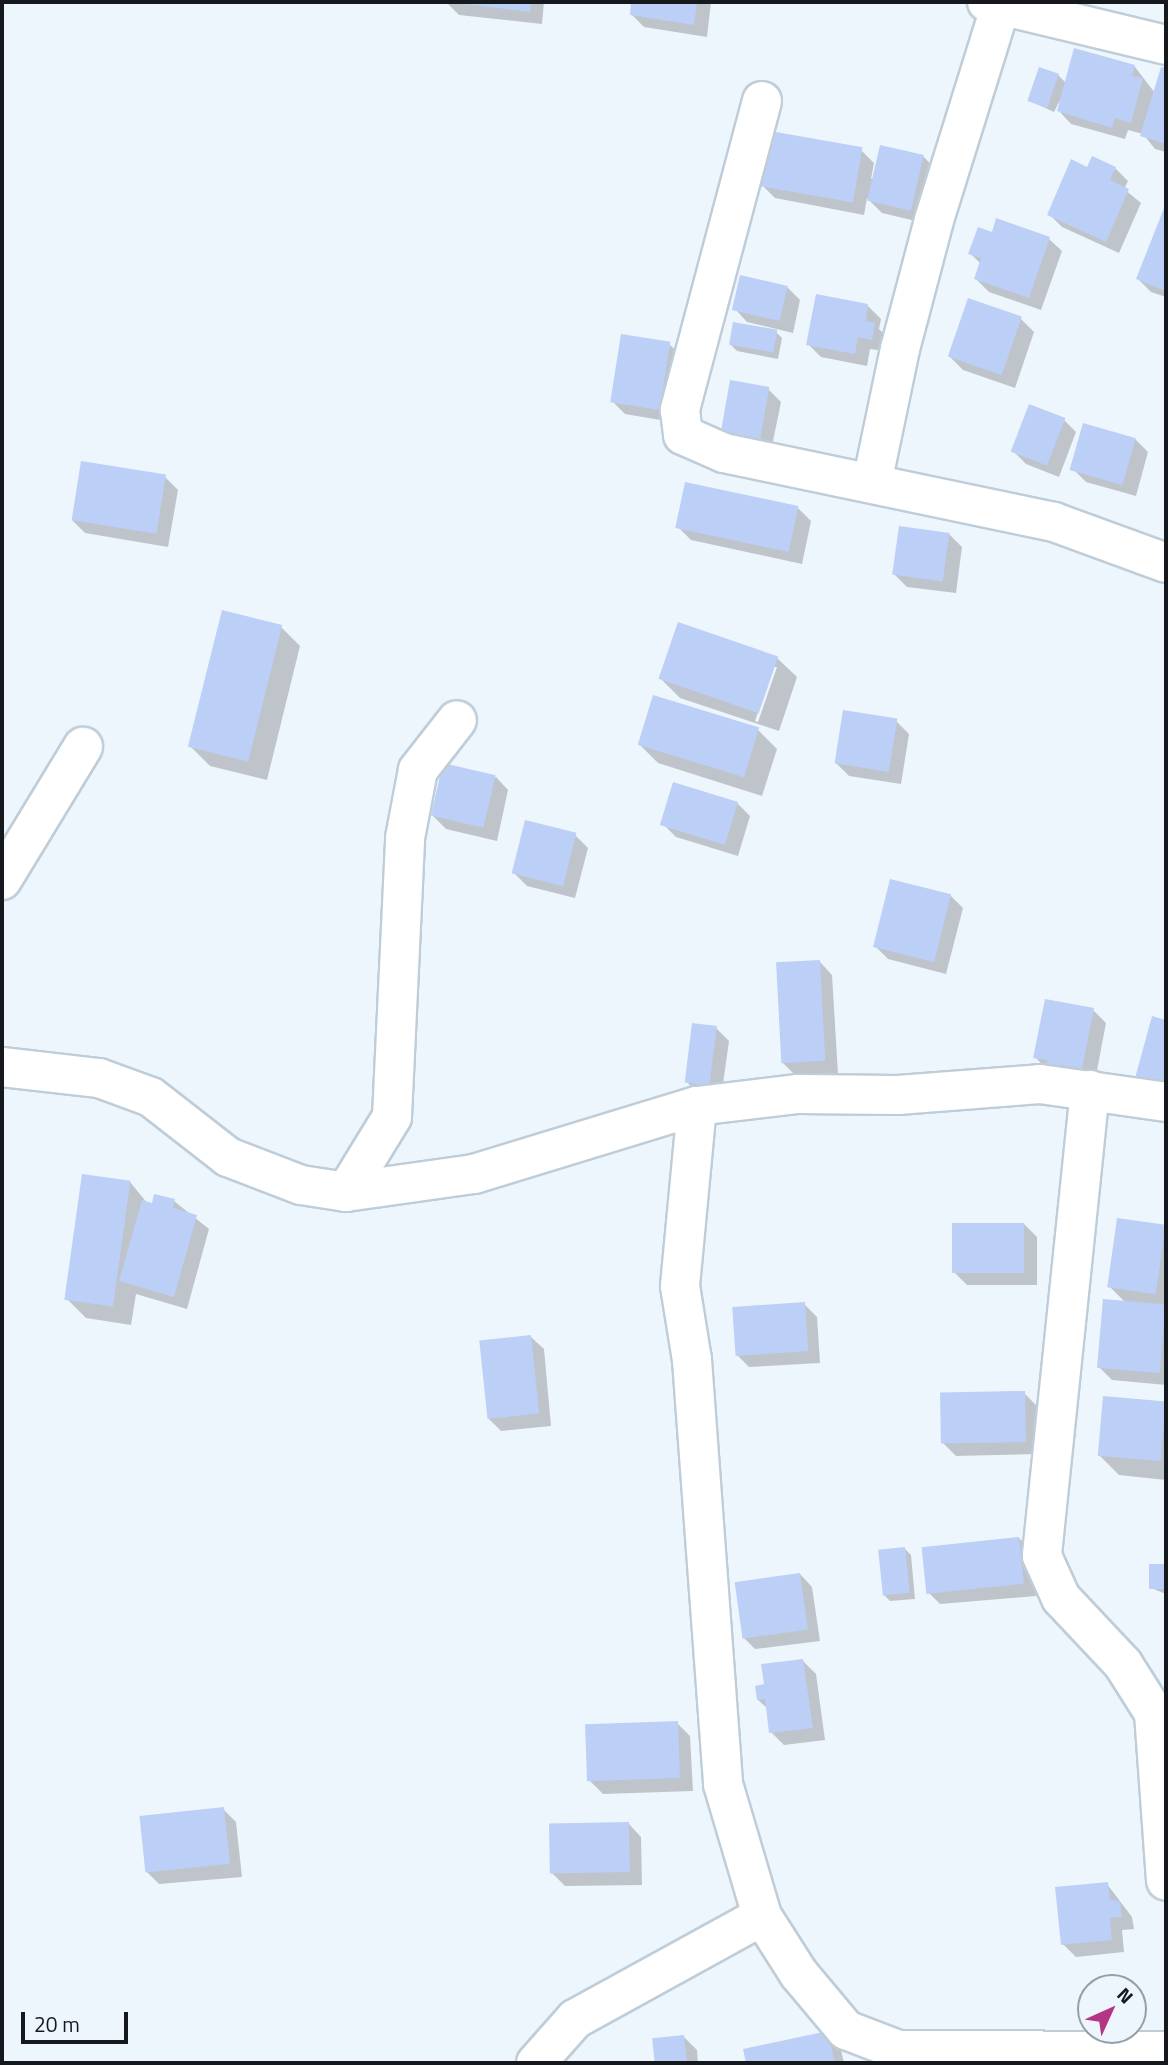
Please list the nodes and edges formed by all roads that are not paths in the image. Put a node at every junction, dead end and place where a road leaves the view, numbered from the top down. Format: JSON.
{"nodes":[{"id":1,"x":994,"y":4,"type":"edge"},
{"id":2,"x":1166,"y":45,"type":"edge"},
{"id":3,"x":762,"y":101,"type":"dead end"},
{"id":4,"x":872,"y":483,"type":"junction"},
{"id":5,"x":1166,"y":563,"type":"edge"},
{"id":6,"x":457,"y":720,"type":"dead end"},
{"id":7,"x":83,"y":747,"type":"dead end"},
{"id":8,"x":2,"y":880,"type":"edge"},
{"id":9,"x":2,"y":1067,"type":"edge"},
{"id":10,"x":1090,"y":1090,"type":"junction"},
{"id":11,"x":1166,"y":1102,"type":"edge"},
{"id":12,"x":697,"y":1106,"type":"junction"},
{"id":13,"x":346,"y":1192,"type":"junction"},
{"id":14,"x":1166,"y":1881,"type":"edge"},
{"id":15,"x":762,"y":1916,"type":"junction"},
{"id":16,"x":1166,"y":2051,"type":"edge"},
{"id":17,"x":536,"y":2063,"type":"edge"}],
"edges":[{"from":1,"to":2,"type":"street"},
{"from":1,"to":4,"type":"street"},
{"from":3,"to":4,"type":"street"},
{"from":4,"to":5,"type":"street"},
{"from":6,"to":13,"type":"street"},
{"from":7,"to":8,"type":"street"},
{"from":9,"to":13,"type":"street"},
{"from":10,"to":11,"type":"street"},
{"from":10,"to":12,"type":"street"},
{"from":10,"to":14,"type":"street"},
{"from":12,"to":13,"type":"street"},
{"from":12,"to":15,"type":"street"},
{"from":15,"to":16,"type":"street"},
{"from":15,"to":17,"type":"street"}]}
